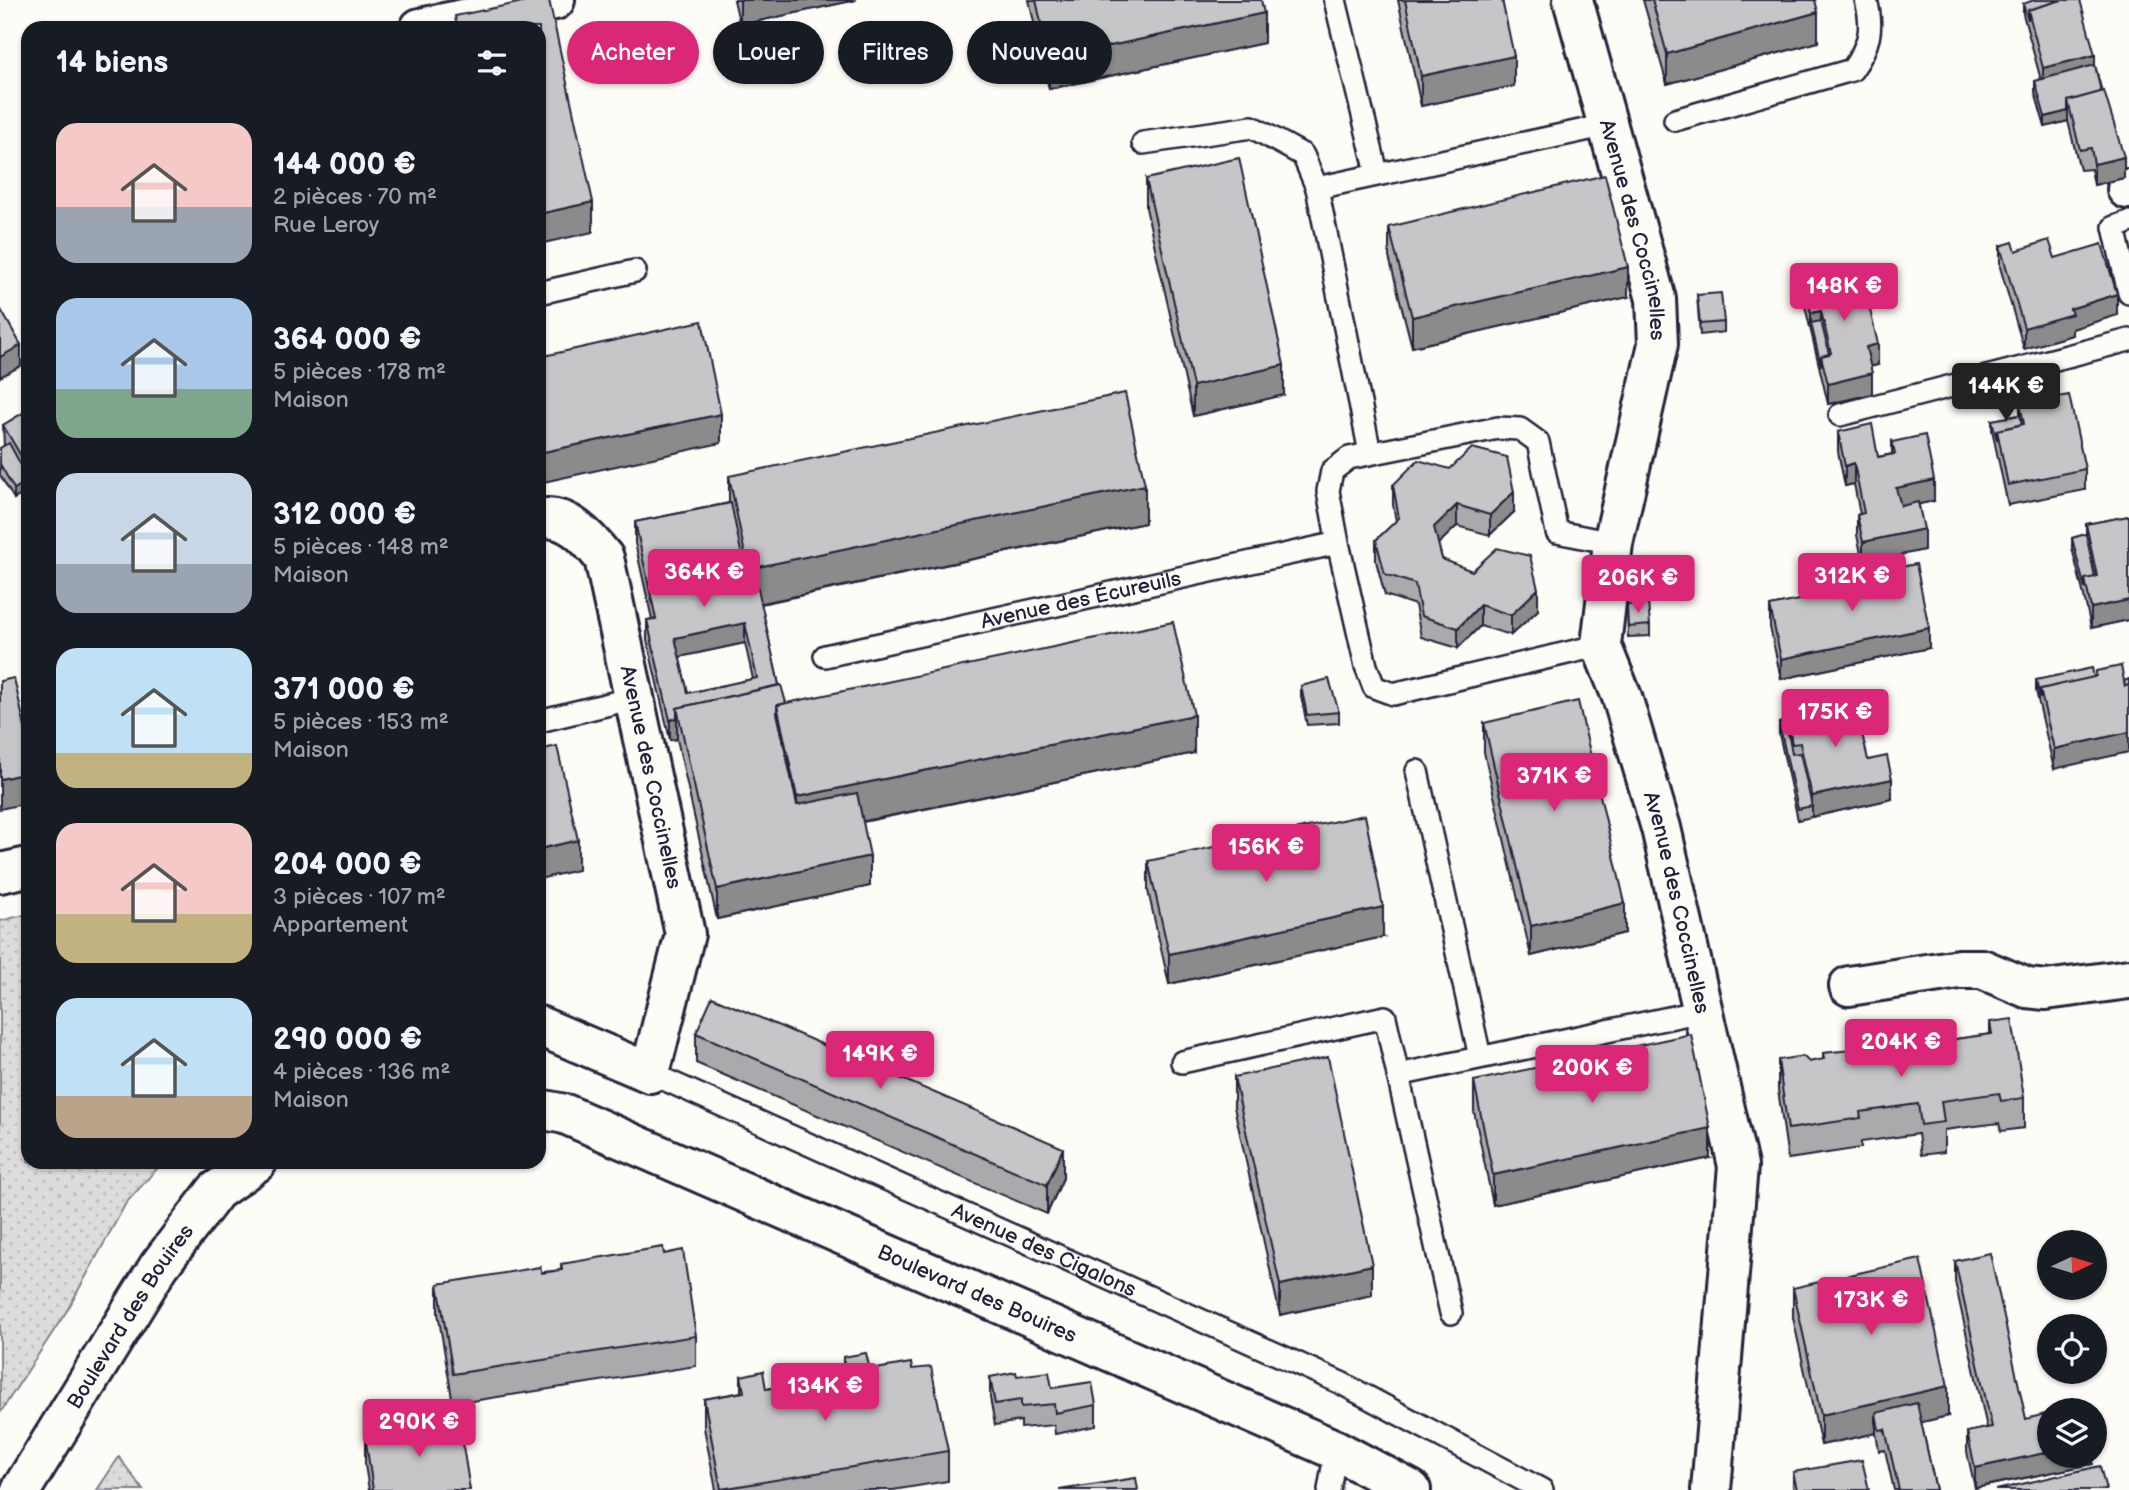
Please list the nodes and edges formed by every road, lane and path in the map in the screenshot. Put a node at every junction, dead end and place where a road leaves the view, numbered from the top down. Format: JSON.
{"nodes":[{"id":1,"x":555,"y":0,"type":"edge"},
{"id":2,"x":1335,"y":0,"type":"edge"},
{"id":3,"x":1573,"y":0,"type":"edge"},
{"id":4,"x":1866,"y":0,"type":"edge"},
{"id":5,"x":454,"y":21,"type":"edge"},
{"id":6,"x":1675,"y":120,"type":"dead end"},
{"id":7,"x":1608,"y":125,"type":"junction"},
{"id":8,"x":1143,"y":143,"type":"dead end"},
{"id":9,"x":1377,"y":173,"type":"junction"},
{"id":10,"x":1317,"y":188,"type":"junction"},
{"id":11,"x":2128,"y":200,"type":"edge"},
{"id":12,"x":635,"y":271,"type":"dead end"},
{"id":13,"x":546,"y":291,"type":"edge"},
{"id":14,"x":2129,"y":293,"type":"edge"},
{"id":15,"x":2129,"y":340,"type":"edge"},
{"id":16,"x":1840,"y":415,"type":"dead end"},
{"id":17,"x":1370,"y":453,"type":"junction"},
{"id":18,"x":546,"y":517,"type":"edge"},
{"id":19,"x":1614,"y":542,"type":"junction"},
{"id":20,"x":1338,"y":543,"type":"junction"},
{"id":21,"x":1601,"y":645,"type":"junction"},
{"id":22,"x":825,"y":656,"type":"dead end"},
{"id":23,"x":635,"y":698,"type":"junction"},
{"id":24,"x":546,"y":719,"type":"edge"},
{"id":25,"x":1417,"y":771,"type":"dead end"},
{"id":26,"x":21,"y":868,"type":"edge"},
{"id":27,"x":0,"y":873,"type":"edge"},
{"id":28,"x":2129,"y":979,"type":"edge"},
{"id":29,"x":1849,"y":986,"type":"dead end"},
{"id":30,"x":1702,"y":1010,"type":"junction"},
{"id":31,"x":546,"y":1029,"type":"edge"},
{"id":32,"x":1480,"y":1058,"type":"junction"},
{"id":33,"x":1182,"y":1062,"type":"dead end"},
{"id":34,"x":650,"y":1073,"type":"junction"},
{"id":35,"x":1398,"y":1075,"type":"junction"},
{"id":36,"x":546,"y":1110,"type":"edge"},
{"id":37,"x":247,"y":1169,"type":"edge"},
{"id":38,"x":1451,"y":1313,"type":"dead end"},
{"id":39,"x":1336,"y":1450,"type":"junction"},
{"id":40,"x":22,"y":1490,"type":"edge"},
{"id":41,"x":1329,"y":1490,"type":"edge"},
{"id":42,"x":1411,"y":1490,"type":"edge"},
{"id":43,"x":1542,"y":1490,"type":"edge"},
{"id":44,"x":1711,"y":1490,"type":"edge"}],
"edges":[{"from":1,"to":5,"type":"street"},
{"from":2,"to":9,"type":"lane"},
{"from":3,"to":7,"type":"street","name":"Avenue des Coccinelles"},
{"from":4,"to":6,"type":"lane"},
{"from":7,"to":9,"type":"lane"},
{"from":7,"to":19,"type":"street","name":"Avenue des Coccinelles"},
{"from":8,"to":10,"type":"lane"},
{"from":9,"to":10,"type":"lane"},
{"from":10,"to":17,"type":"lane"},
{"from":11,"to":14,"type":"lane"},
{"from":12,"to":13,"type":"lane"},
{"from":15,"to":16,"type":"lane"},
{"from":17,"to":19,"type":"lane"},
{"from":17,"to":20,"type":"lane"},
{"from":18,"to":23,"type":"street","name":"Avenue des Coccinelles"},
{"from":19,"to":21,"type":"street","name":"Avenue des Coccinelles"},
{"from":20,"to":21,"type":"lane"},
{"from":20,"to":22,"type":"lane","name":"Avenue des Écureuils"},
{"from":21,"to":30,"type":"street","name":"Avenue des Coccinelles"},
{"from":23,"to":24,"type":"lane"},
{"from":23,"to":34,"type":"street","name":"Avenue des Coccinelles"},
{"from":25,"to":32,"type":"lane"},
{"from":26,"to":27,"type":"street"},
{"from":28,"to":29,"type":"street"},
{"from":30,"to":32,"type":"lane"},
{"from":30,"to":44,"type":"street","name":"Avenue des Coccinelles"},
{"from":31,"to":34,"type":"street","name":"Avenue des Cigalons"},
{"from":32,"to":35,"type":"lane"},
{"from":33,"to":35,"type":"lane"},
{"from":34,"to":43,"type":"lane","name":"Avenue des Cigalons"},
{"from":35,"to":38,"type":"lane"},
{"from":36,"to":39,"type":"street","name":"Boulevard des Bouires"},
{"from":37,"to":40,"type":"street","name":"Boulevard des Bouires"},
{"from":39,"to":41,"type":"lane"},
{"from":39,"to":42,"type":"street","name":"Boulevard des Bouires"}]}
